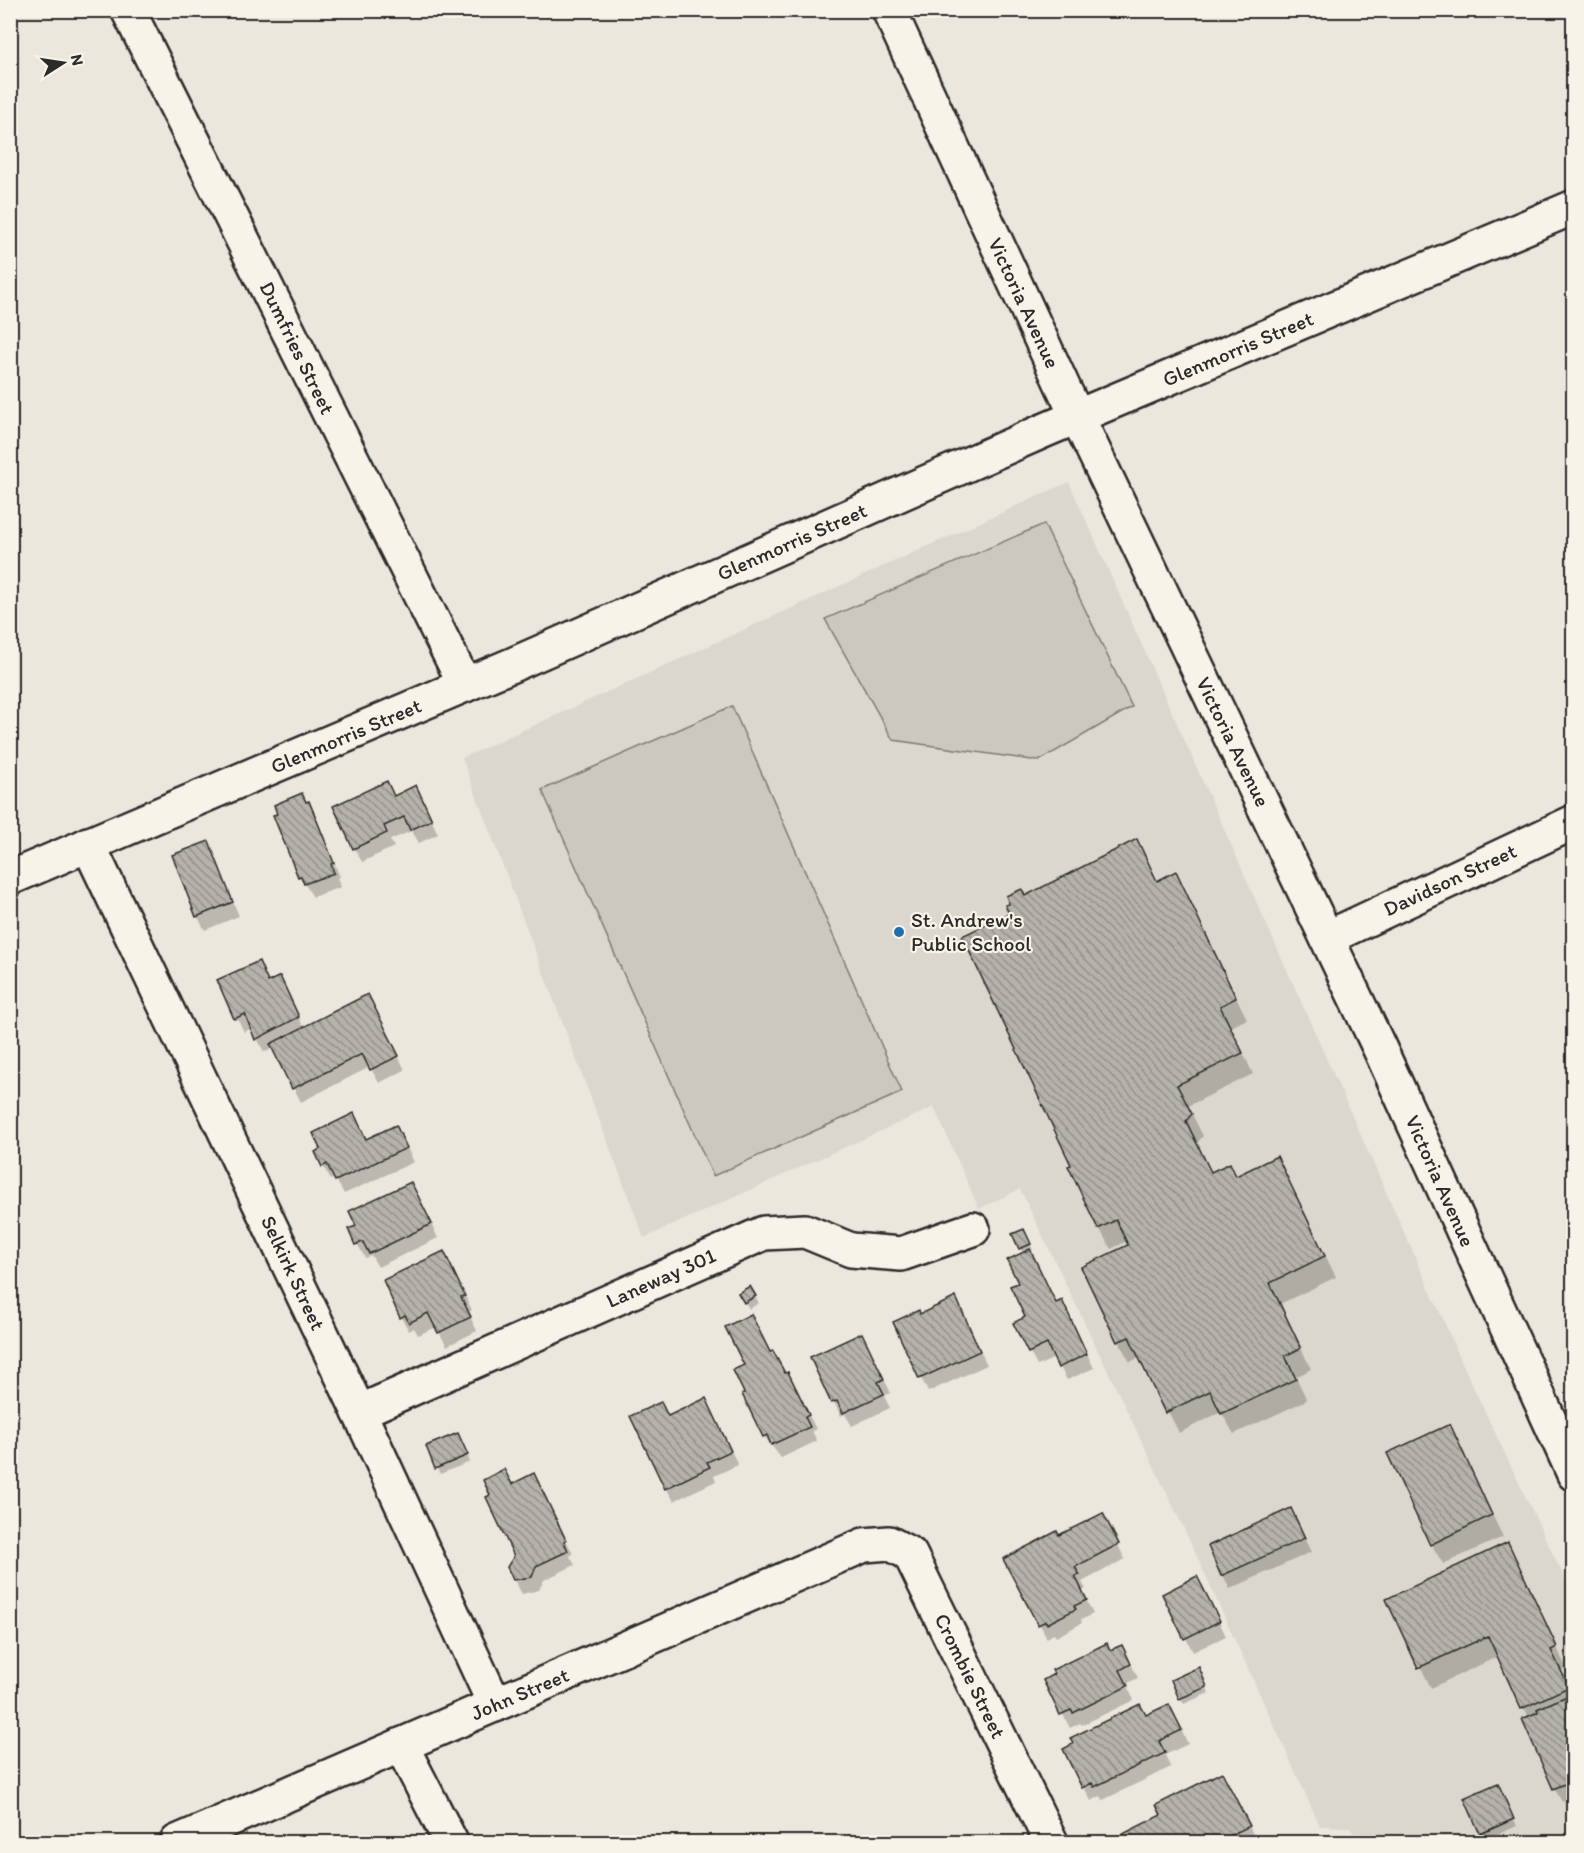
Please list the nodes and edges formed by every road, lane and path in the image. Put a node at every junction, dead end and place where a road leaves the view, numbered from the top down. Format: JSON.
{"nodes":[{"id":1,"x":128,"y":10,"type":"edge"},
{"id":2,"x":889,"y":10,"type":"edge"},
{"id":3,"x":1574,"y":207,"type":"edge"},
{"id":4,"x":1078,"y":416,"type":"junction"},
{"id":5,"x":465,"y":686,"type":"junction"},
{"id":6,"x":1574,"y":822,"type":"edge"},
{"id":7,"x":88,"y":844,"type":"junction"},
{"id":8,"x":10,"y":878,"type":"edge"},
{"id":9,"x":1327,"y":938,"type":"junction"},
{"id":10,"x":973,"y":1229,"type":"dead end"},
{"id":11,"x":359,"y":1412,"type":"junction"},
{"id":12,"x":1564,"y":1428,"type":"edge"},
{"id":13,"x":1574,"y":1474,"type":"edge"},
{"id":14,"x":864,"y":1545,"type":"joint"},
{"id":15,"x":495,"y":1705,"type":"junction"},
{"id":16,"x":401,"y":1745,"type":"junction"},
{"id":17,"x":177,"y":1842,"type":"edge"},
{"id":18,"x":451,"y":1842,"type":"edge"},
{"id":19,"x":1051,"y":1842,"type":"edge"}],
"edges":[{"from":1,"to":5,"type":"street","name":"Dumfries Street"},
{"from":2,"to":4,"type":"street","name":"Victoria Avenue"},
{"from":3,"to":4,"type":"street","name":"Glenmorris Street"},
{"from":4,"to":5,"type":"street","name":"Glenmorris Street"},
{"from":4,"to":9,"type":"street","name":"Victoria Avenue"},
{"from":5,"to":7,"type":"street","name":"Glenmorris Street"},
{"from":6,"to":9,"type":"street","name":"Davidson Street"},
{"from":7,"to":8,"type":"street","name":"Glenmorris Street"},
{"from":7,"to":11,"type":"street","name":"Selkirk Street"},
{"from":9,"to":12,"type":"street","name":"Victoria Avenue"},
{"from":10,"to":11,"type":"street","name":"Laneway 301"},
{"from":11,"to":15,"type":"street","name":"Selkirk Street"},
{"from":12,"to":13,"type":"street","name":"Victoria Avenue"},
{"from":14,"to":15,"type":"street","name":"John Street"},
{"from":14,"to":19,"type":"street","name":"Crombie Street"},
{"from":15,"to":16,"type":"street","name":"John Street"},
{"from":16,"to":17,"type":"street","name":"John Street"},
{"from":16,"to":18,"type":"street"}]}
